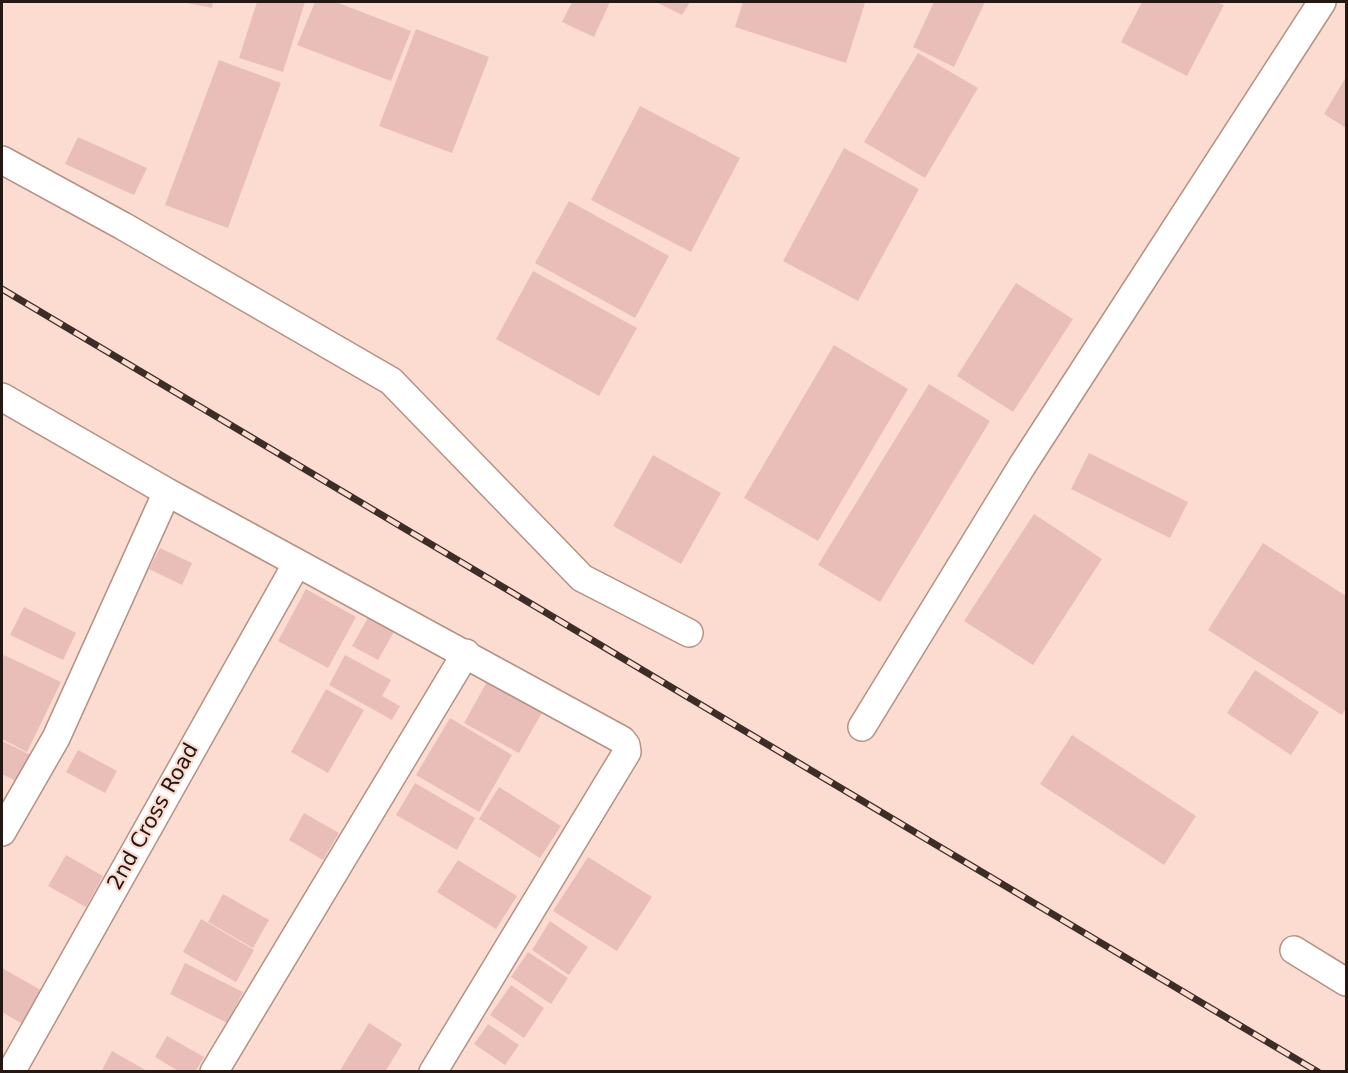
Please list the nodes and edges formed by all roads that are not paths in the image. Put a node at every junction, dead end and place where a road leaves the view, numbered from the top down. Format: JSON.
{"nodes":[{"id":1,"x":1322,"y":2,"type":"edge"},
{"id":2,"x":2,"y":160,"type":"edge"},
{"id":3,"x":2,"y":398,"type":"edge"},
{"id":4,"x":167,"y":492,"type":"junction"},
{"id":5,"x":297,"y":563,"type":"junction"},
{"id":6,"x":689,"y":633,"type":"dead end"},
{"id":7,"x":466,"y":653,"type":"junction"},
{"id":8,"x":862,"y":726,"type":"dead end"},
{"id":9,"x":2,"y":832,"type":"edge"},
{"id":10,"x":1294,"y":950,"type":"dead end"},
{"id":11,"x":1347,"y":982,"type":"edge"},
{"id":12,"x":11,"y":1071,"type":"edge"},
{"id":13,"x":214,"y":1071,"type":"edge"},
{"id":14,"x":433,"y":1071,"type":"edge"}],
"edges":[{"from":1,"to":8,"type":"street"},
{"from":2,"to":6,"type":"street"},
{"from":3,"to":4,"type":"street"},
{"from":4,"to":5,"type":"street"},
{"from":4,"to":9,"type":"street"},
{"from":5,"to":7,"type":"street"},
{"from":5,"to":12,"type":"street","name":"2nd Cross Road"},
{"from":7,"to":13,"type":"street"},
{"from":7,"to":14,"type":"street"},
{"from":10,"to":11,"type":"street"}]}
